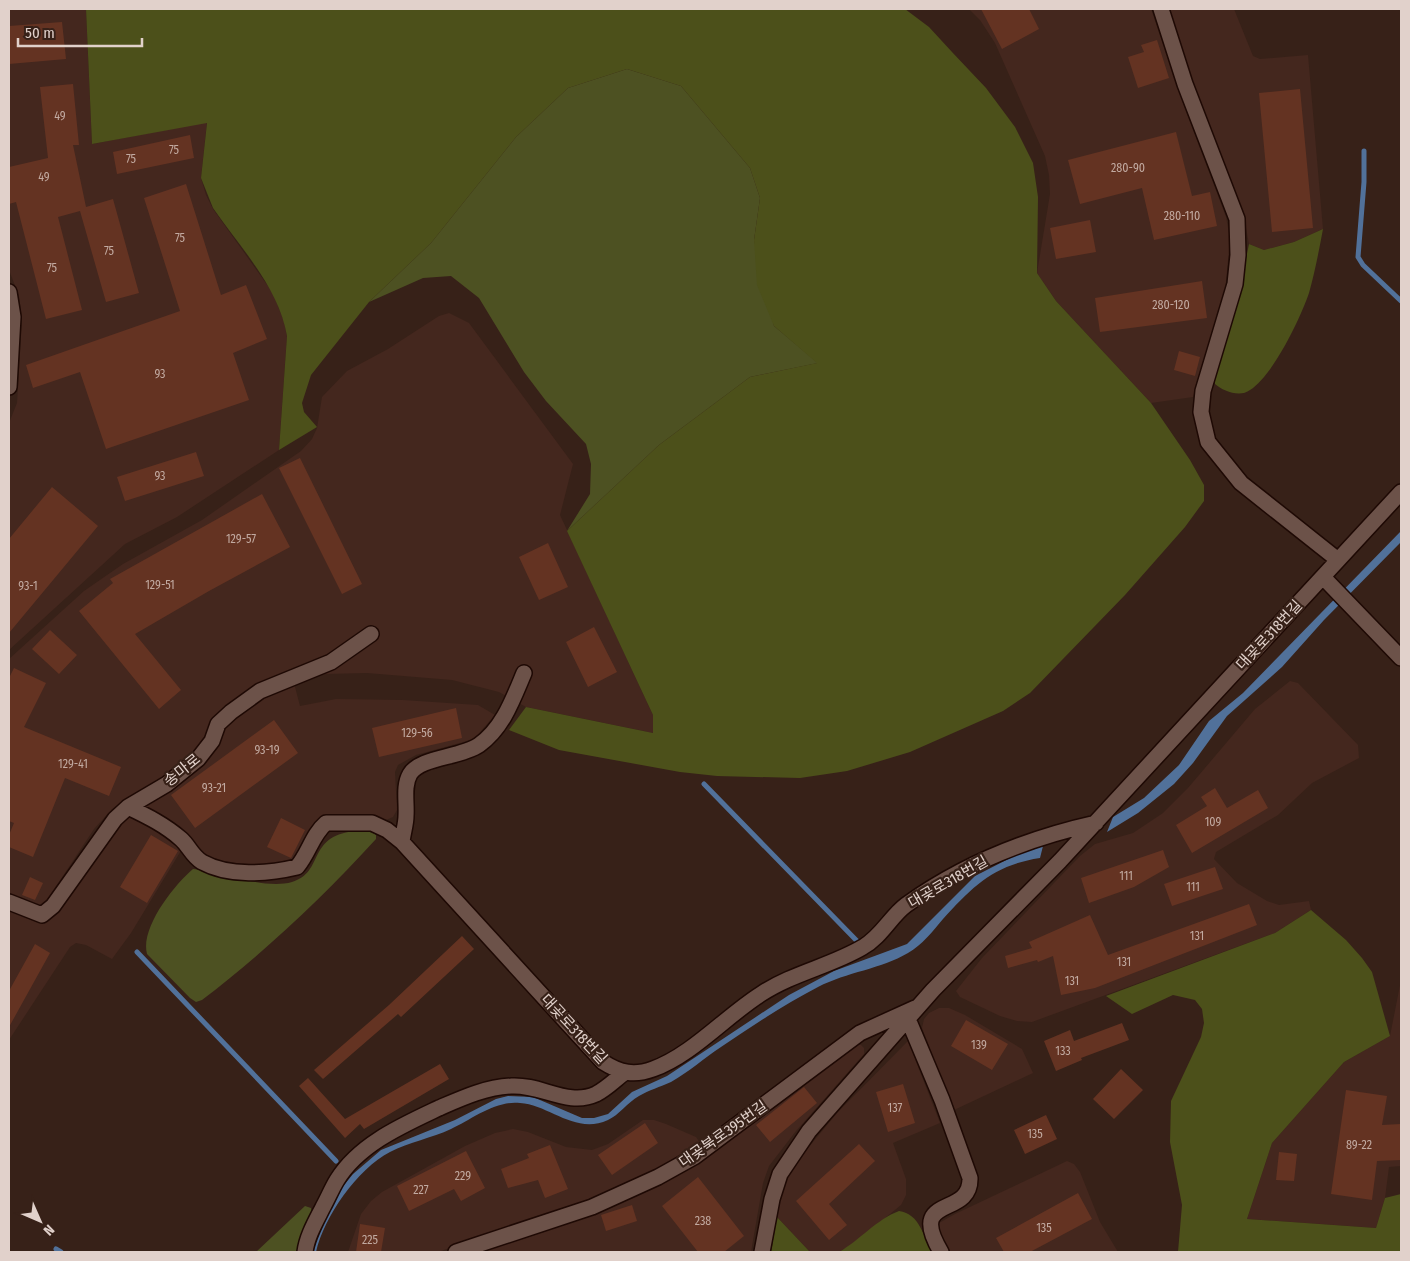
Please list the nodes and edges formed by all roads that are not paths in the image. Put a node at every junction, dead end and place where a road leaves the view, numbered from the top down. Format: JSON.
{"nodes":[{"id":1,"x":1161,"y":9,"type":"edge"},
{"id":2,"x":9,"y":292,"type":"edge"},
{"id":3,"x":9,"y":387,"type":"edge"},
{"id":4,"x":1401,"y":492,"type":"edge"},
{"id":5,"x":1338,"y":560,"type":"junction"},
{"id":6,"x":1328,"y":582,"type":"junction"},
{"id":7,"x":370,"y":634,"type":"dead end"},
{"id":8,"x":1401,"y":658,"type":"edge"},
{"id":9,"x":524,"y":673,"type":"dead end"},
{"id":10,"x":128,"y":807,"type":"junction"},
{"id":11,"x":1096,"y":823,"type":"junction"},
{"id":12,"x":402,"y":842,"type":"junction"},
{"id":13,"x":9,"y":902,"type":"edge"},
{"id":14,"x":919,"y":1006,"type":"junction"},
{"id":15,"x":908,"y":1019,"type":"junction"},
{"id":16,"x":624,"y":1073,"type":"junction"},
{"id":17,"x":305,"y":1252,"type":"edge"},
{"id":18,"x":456,"y":1252,"type":"edge"},
{"id":19,"x":762,"y":1252,"type":"edge"},
{"id":20,"x":940,"y":1252,"type":"edge"}],
"edges":[{"from":1,"to":5,"type":"street"},
{"from":2,"to":3,"type":"street"},
{"from":4,"to":5,"type":"street","name":"대곶로318번길"},
{"from":5,"to":6,"type":"street","name":"대곶로318번길"},
{"from":6,"to":8,"type":"street"},
{"from":6,"to":11,"type":"street","name":"대곶로318번길"},
{"from":7,"to":10,"type":"street","name":"송마로"},
{"from":9,"to":12,"type":"street"},
{"from":10,"to":12,"type":"street","name":"대곶로318번길"},
{"from":10,"to":13,"type":"street","name":"송마로"},
{"from":11,"to":14,"type":"street","name":"대곶로318번길"},
{"from":11,"to":16,"type":"street","name":"대곶로318번길"},
{"from":12,"to":16,"type":"street","name":"대곶로318번길"},
{"from":14,"to":15,"type":"street","name":"대곶로318번길"},
{"from":14,"to":18,"type":"street","name":"대곶북로395번길"},
{"from":15,"to":19,"type":"street","name":"대곶로318번길"},
{"from":15,"to":20,"type":"street"},
{"from":16,"to":17,"type":"street"}]}
